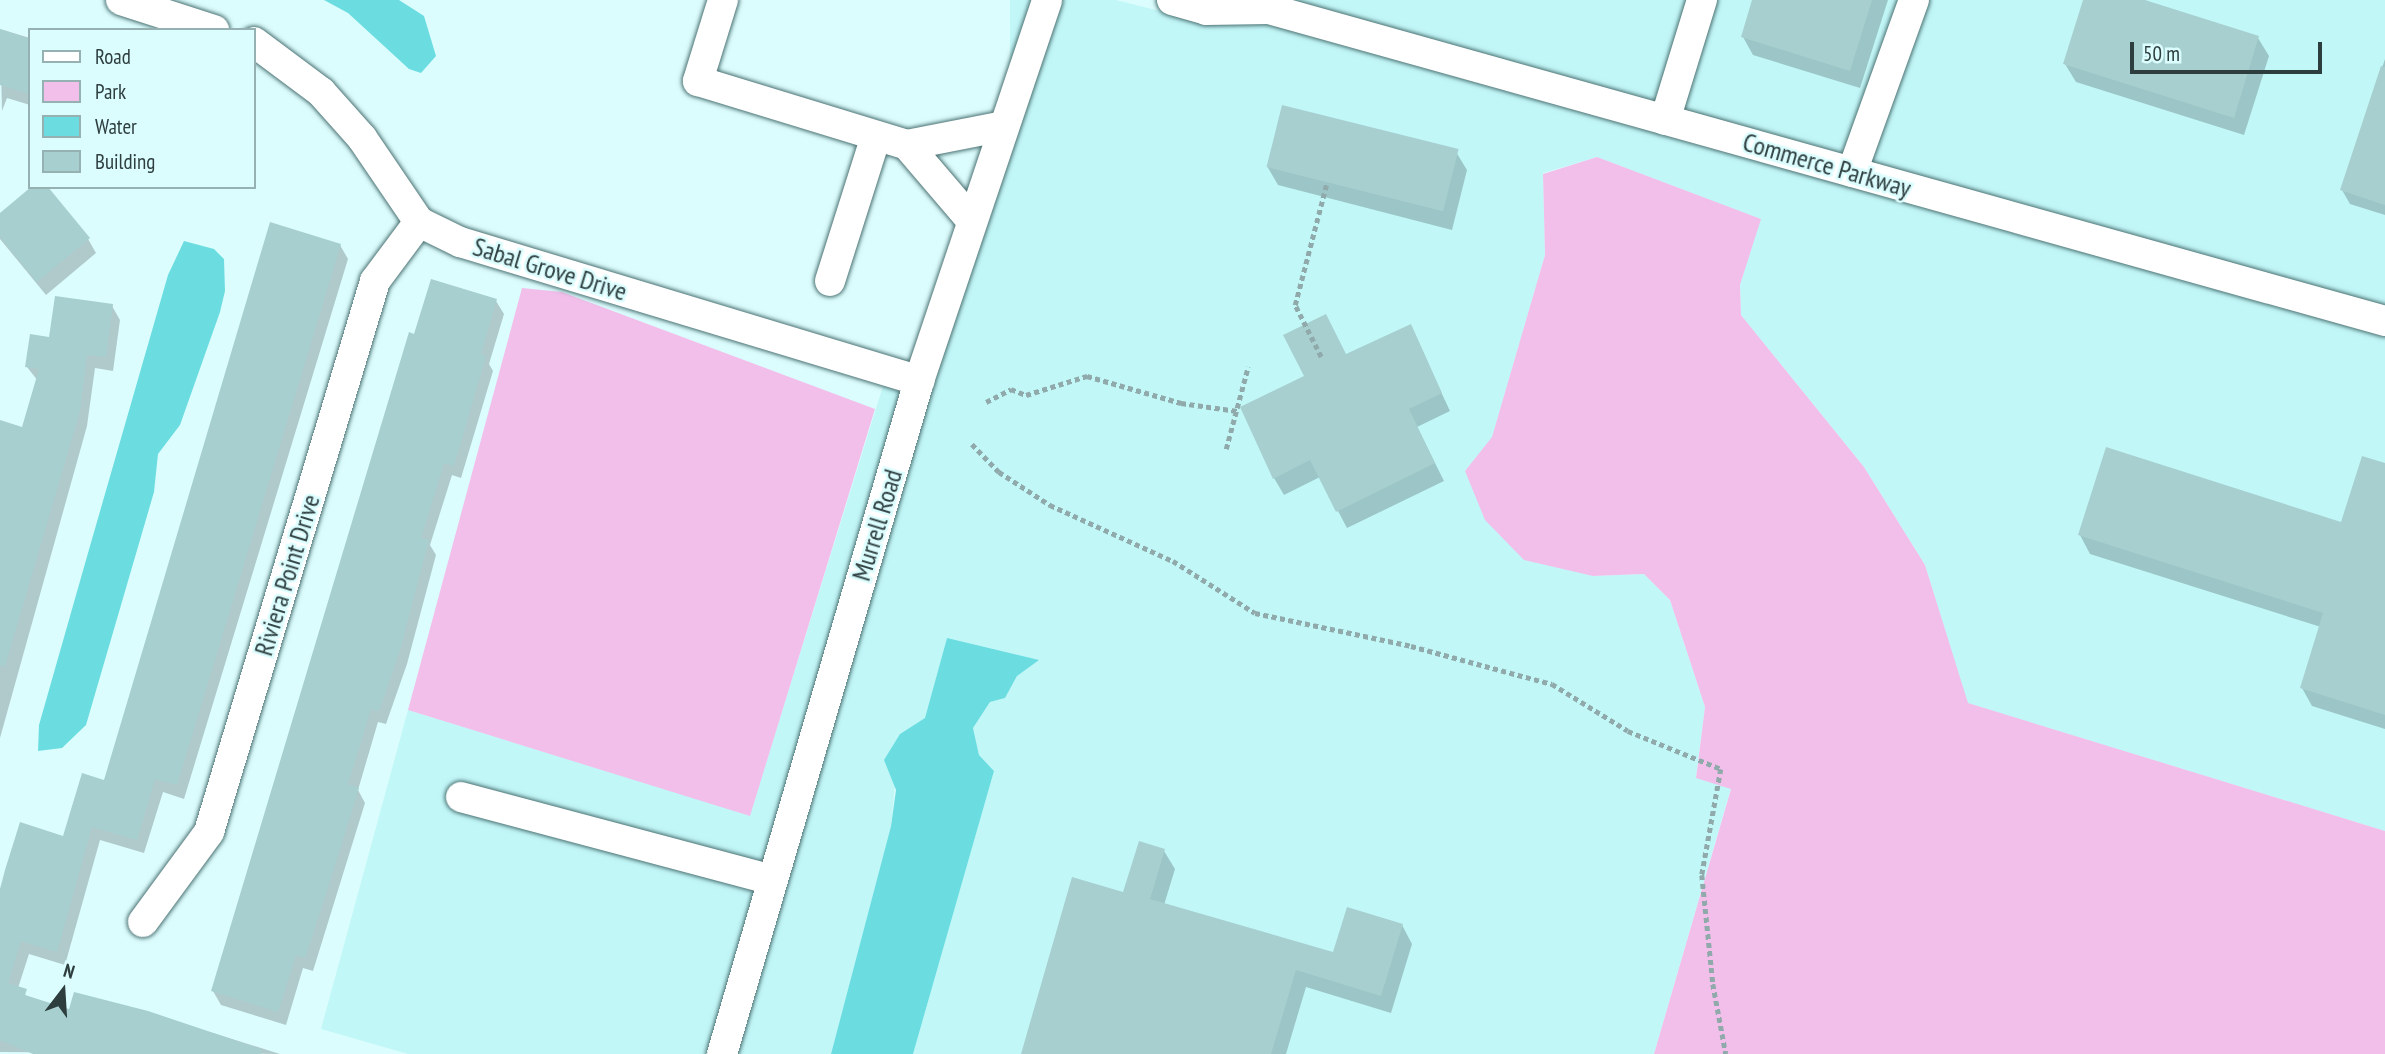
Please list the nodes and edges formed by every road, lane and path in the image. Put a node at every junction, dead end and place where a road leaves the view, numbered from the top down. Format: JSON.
{"nodes":[{"id":1,"x":121,"y":0,"type":"edge"},
{"id":2,"x":723,"y":0,"type":"edge"},
{"id":3,"x":1047,"y":0,"type":"edge"},
{"id":4,"x":1172,"y":0,"type":"edge"},
{"id":5,"x":1702,"y":0,"type":"edge"},
{"id":6,"x":1914,"y":0,"type":"edge"},
{"id":7,"x":1261,"y":5,"type":"edge"},
{"id":8,"x":208,"y":28,"type":"edge"},
{"id":9,"x":256,"y":44,"type":"edge"},
{"id":10,"x":1665,"y":120,"type":"junction"},
{"id":11,"x":1004,"y":125,"type":"junction"},
{"id":12,"x":876,"y":136,"type":"junction"},
{"id":13,"x":907,"y":145,"type":"junction"},
{"id":14,"x":1852,"y":172,"type":"junction"},
{"id":15,"x":1326,"y":182,"type":"dead end"},
{"id":16,"x":972,"y":221,"type":"junction"},
{"id":17,"x":419,"y":222,"type":"junction"},
{"id":18,"x":830,"y":281,"type":"dead end"},
{"id":19,"x":2385,"y":321,"type":"edge"},
{"id":20,"x":1321,"y":357,"type":"dead end"},
{"id":21,"x":1248,"y":367,"type":"dead end"},
{"id":22,"x":919,"y":381,"type":"junction"},
{"id":23,"x":986,"y":402,"type":"dead end"},
{"id":24,"x":1237,"y":411,"type":"junction"},
{"id":25,"x":972,"y":444,"type":"dead end"},
{"id":26,"x":1226,"y":449,"type":"dead end"},
{"id":27,"x":461,"y":797,"type":"dead end"},
{"id":28,"x":772,"y":880,"type":"junction"},
{"id":29,"x":143,"y":922,"type":"dead end"},
{"id":30,"x":722,"y":1054,"type":"edge"},
{"id":31,"x":1726,"y":1054,"type":"edge"}],
"edges":[{"from":1,"to":8,"type":"street"},
{"from":2,"to":12,"type":"street"},
{"from":3,"to":11,"type":"street","name":"Murrell Road"},
{"from":4,"to":7,"type":"street","name":"Commerce Parkway"},
{"from":5,"to":10,"type":"street"},
{"from":6,"to":14,"type":"street"},
{"from":7,"to":10,"type":"street","name":"Commerce Parkway"},
{"from":9,"to":17,"type":"street","name":"Sabal Grove Drive"},
{"from":10,"to":14,"type":"street","name":"Commerce Parkway"},
{"from":11,"to":13,"type":"street"},
{"from":11,"to":16,"type":"street","name":"Murrell Road"},
{"from":12,"to":13,"type":"street"},
{"from":12,"to":18,"type":"street"},
{"from":13,"to":16,"type":"street"},
{"from":14,"to":19,"type":"street","name":"Commerce Parkway"},
{"from":15,"to":20,"type":"path"},
{"from":16,"to":22,"type":"street","name":"Murrell Road"},
{"from":17,"to":22,"type":"street","name":"Sabal Grove Drive"},
{"from":17,"to":29,"type":"street","name":"Riviera Point Drive"},
{"from":21,"to":24,"type":"path"},
{"from":22,"to":28,"type":"street","name":"Murrell Road"},
{"from":23,"to":24,"type":"path"},
{"from":24,"to":26,"type":"path"},
{"from":25,"to":31,"type":"path"},
{"from":27,"to":28,"type":"street"},
{"from":28,"to":30,"type":"street","name":"Murrell Road"}]}
